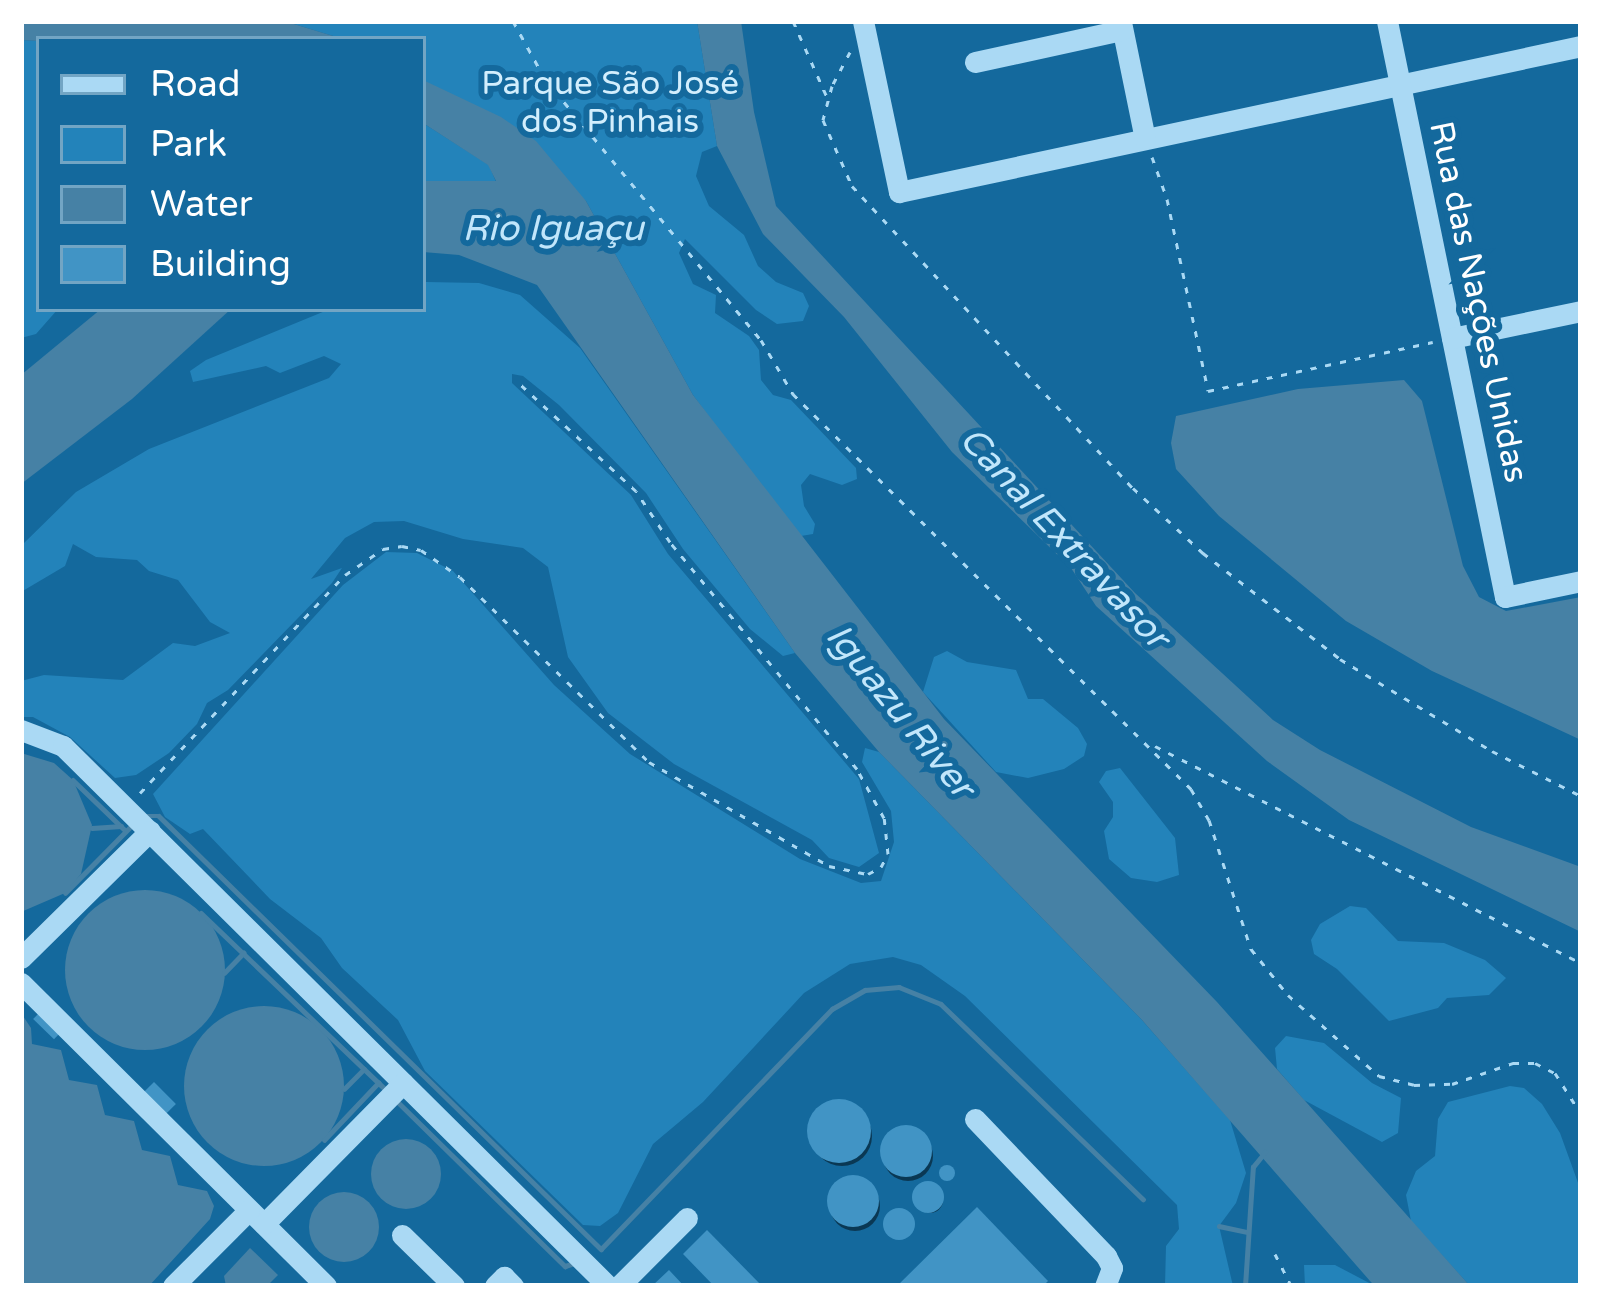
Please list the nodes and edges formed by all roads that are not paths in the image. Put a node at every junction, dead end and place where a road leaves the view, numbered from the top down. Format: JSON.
{"nodes":[{"id":1,"x":1387,"y":21,"type":"edge"},
{"id":2,"x":1121,"y":26,"type":"edge"},
{"id":3,"x":865,"y":31,"type":"edge"},
{"id":4,"x":1581,"y":46,"type":"edge"},
{"id":5,"x":975,"y":62,"type":"dead end"},
{"id":6,"x":1400,"y":85,"type":"junction"},
{"id":7,"x":1145,"y":140,"type":"junction"},
{"id":8,"x":1581,"y":310,"type":"edge"},
{"id":9,"x":1452,"y":338,"type":"junction"},
{"id":10,"x":1581,"y":581,"type":"edge"},
{"id":11,"x":21,"y":730,"type":"edge"},
{"id":12,"x":150,"y":831,"type":"junction"},
{"id":13,"x":21,"y":958,"type":"edge"},
{"id":14,"x":21,"y":983,"type":"edge"},
{"id":15,"x":404,"y":1083,"type":"junction"},
{"id":16,"x":975,"y":1119,"type":"dead end"},
{"id":17,"x":256,"y":1217,"type":"junction"},
{"id":18,"x":687,"y":1218,"type":"dead end"},
{"id":19,"x":402,"y":1234,"type":"dead end"},
{"id":20,"x":596,"y":1282,"type":"edge"},
{"id":21,"x":173,"y":1286,"type":"edge"},
{"id":22,"x":326,"y":1286,"type":"edge"},
{"id":23,"x":454,"y":1286,"type":"edge"},
{"id":24,"x":495,"y":1286,"type":"edge"},
{"id":25,"x":513,"y":1286,"type":"edge"},
{"id":26,"x":619,"y":1286,"type":"edge"},
{"id":27,"x":1105,"y":1286,"type":"edge"}],
"edges":[{"from":1,"to":6,"type":"street","name":"Rua das Nações Unidas"},
{"from":2,"to":5,"type":"street"},
{"from":2,"to":7,"type":"street"},
{"from":3,"to":7,"type":"street"},
{"from":4,"to":6,"type":"street"},
{"from":6,"to":7,"type":"street"},
{"from":6,"to":9,"type":"street","name":"Rua das Nações Unidas"},
{"from":8,"to":9,"type":"street"},
{"from":9,"to":10,"type":"street","name":"Rua das Nações Unidas"},
{"from":11,"to":12,"type":"street"},
{"from":12,"to":13,"type":"street"},
{"from":12,"to":15,"type":"street"},
{"from":14,"to":17,"type":"street"},
{"from":15,"to":17,"type":"street"},
{"from":15,"to":20,"type":"street"},
{"from":16,"to":27,"type":"street"},
{"from":17,"to":21,"type":"street"},
{"from":17,"to":22,"type":"street"},
{"from":18,"to":26,"type":"street"},
{"from":19,"to":23,"type":"street"},
{"from":24,"to":25,"type":"street"}]}
